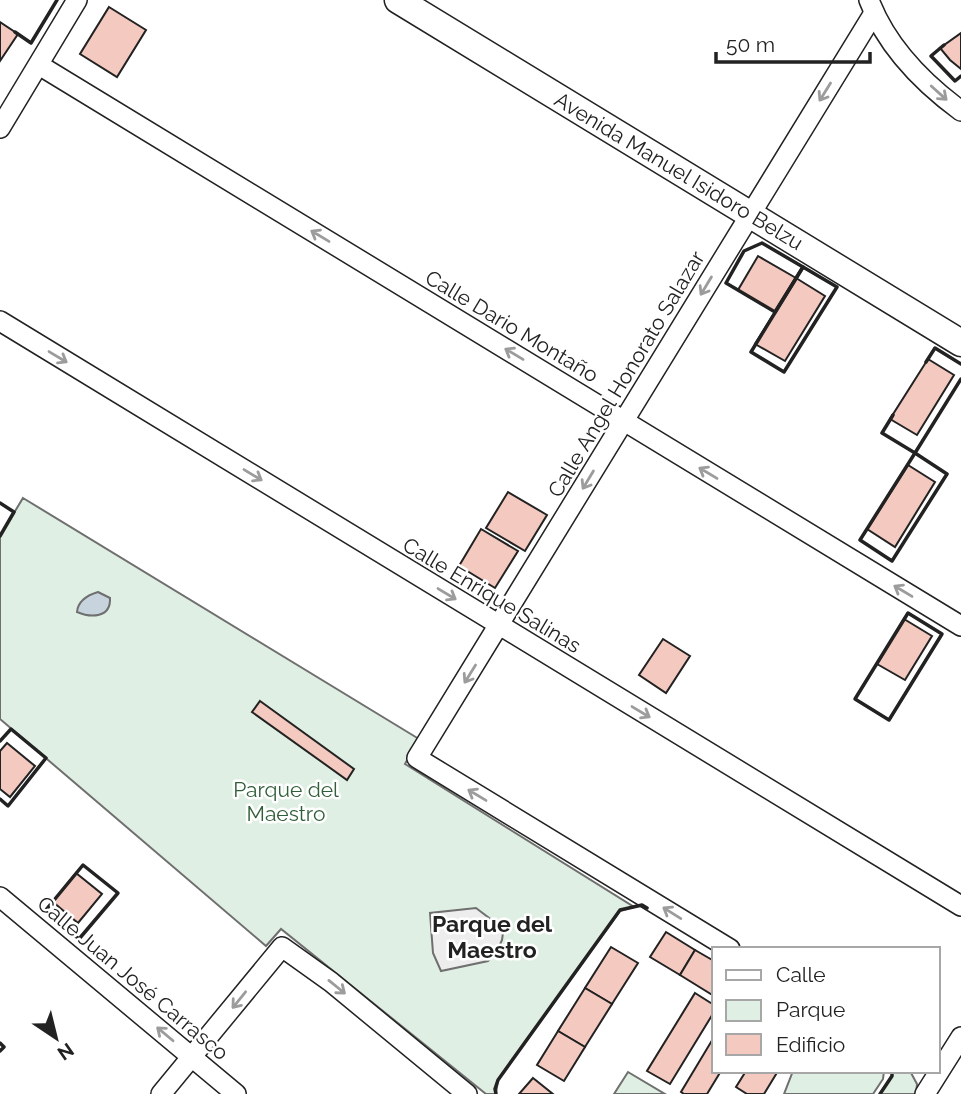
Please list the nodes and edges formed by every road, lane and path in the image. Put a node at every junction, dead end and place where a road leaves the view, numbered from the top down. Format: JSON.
{"nodes":[{"id":1,"x":78,"y":0,"type":"edge"},
{"id":2,"x":398,"y":0,"type":"edge"},
{"id":3,"x":872,"y":6,"type":"edge"},
{"id":4,"x":39,"y":65,"type":"junction"},
{"id":5,"x":961,"y":111,"type":"edge"},
{"id":6,"x":0,"y":128,"type":"edge"},
{"id":7,"x":750,"y":214,"type":"junction"},
{"id":8,"x":0,"y":321,"type":"edge"},
{"id":9,"x":961,"y":343,"type":"edge"},
{"id":10,"x":624,"y":421,"type":"junction"},
{"id":11,"x":499,"y":626,"type":"junction"},
{"id":12,"x":961,"y":626,"type":"edge"},
{"id":13,"x":0,"y":897,"type":"edge"},
{"id":14,"x":961,"y":906,"type":"edge"},
{"id":15,"x":727,"y":947,"type":"edge"},
{"id":16,"x":961,"y":1037,"type":"edge"},
{"id":17,"x":192,"y":1057,"type":"junction"},
{"id":18,"x":940,"y":1063,"type":"edge"},
{"id":19,"x":931,"y":1074,"type":"edge"},
{"id":20,"x":161,"y":1094,"type":"edge"},
{"id":21,"x":236,"y":1094,"type":"edge"},
{"id":22,"x":467,"y":1094,"type":"edge"},
{"id":23,"x":925,"y":1094,"type":"edge"}],
"edges":[{"from":1,"to":4,"type":"street"},
{"from":2,"to":7,"type":"main road","name":"Avenida Manuel Isidoro Belzu"},
{"from":3,"to":5,"type":"street","one_way":true},
{"from":3,"to":7,"type":"street","name":"Calle Angel Honorato Salazar","one_way":true},
{"from":4,"to":6,"type":"street"},
{"from":10,"to":4,"type":"street","name":"Calle Dario Montaño","one_way":true},
{"from":7,"to":9,"type":"main road","name":"Avenida Manuel Isidoro Belzu"},
{"from":7,"to":10,"type":"street","name":"Calle Angel Honorato Salazar","one_way":true},
{"from":8,"to":11,"type":"street","name":"Calle Enrique Salinas","one_way":true},
{"from":10,"to":11,"type":"street","name":"Calle Angel Honorato Salazar","one_way":true},
{"from":12,"to":10,"type":"street","name":"Calle Dario Montaño","one_way":true},
{"from":11,"to":14,"type":"street","name":"Calle Enrique Salinas","one_way":true},
{"from":11,"to":15,"type":"street","name":"Calle Angel Honorato Salazar"},
{"from":17,"to":13,"type":"street","name":"Calle Juan José Carrasco","one_way":true},
{"from":16,"to":18,"type":"street"},
{"from":17,"to":20,"type":"street"},
{"from":17,"to":21,"type":"street","name":"Calle Juan José Carrasco"},
{"from":17,"to":22,"type":"street"},
{"from":19,"to":23,"type":"street"}]}
